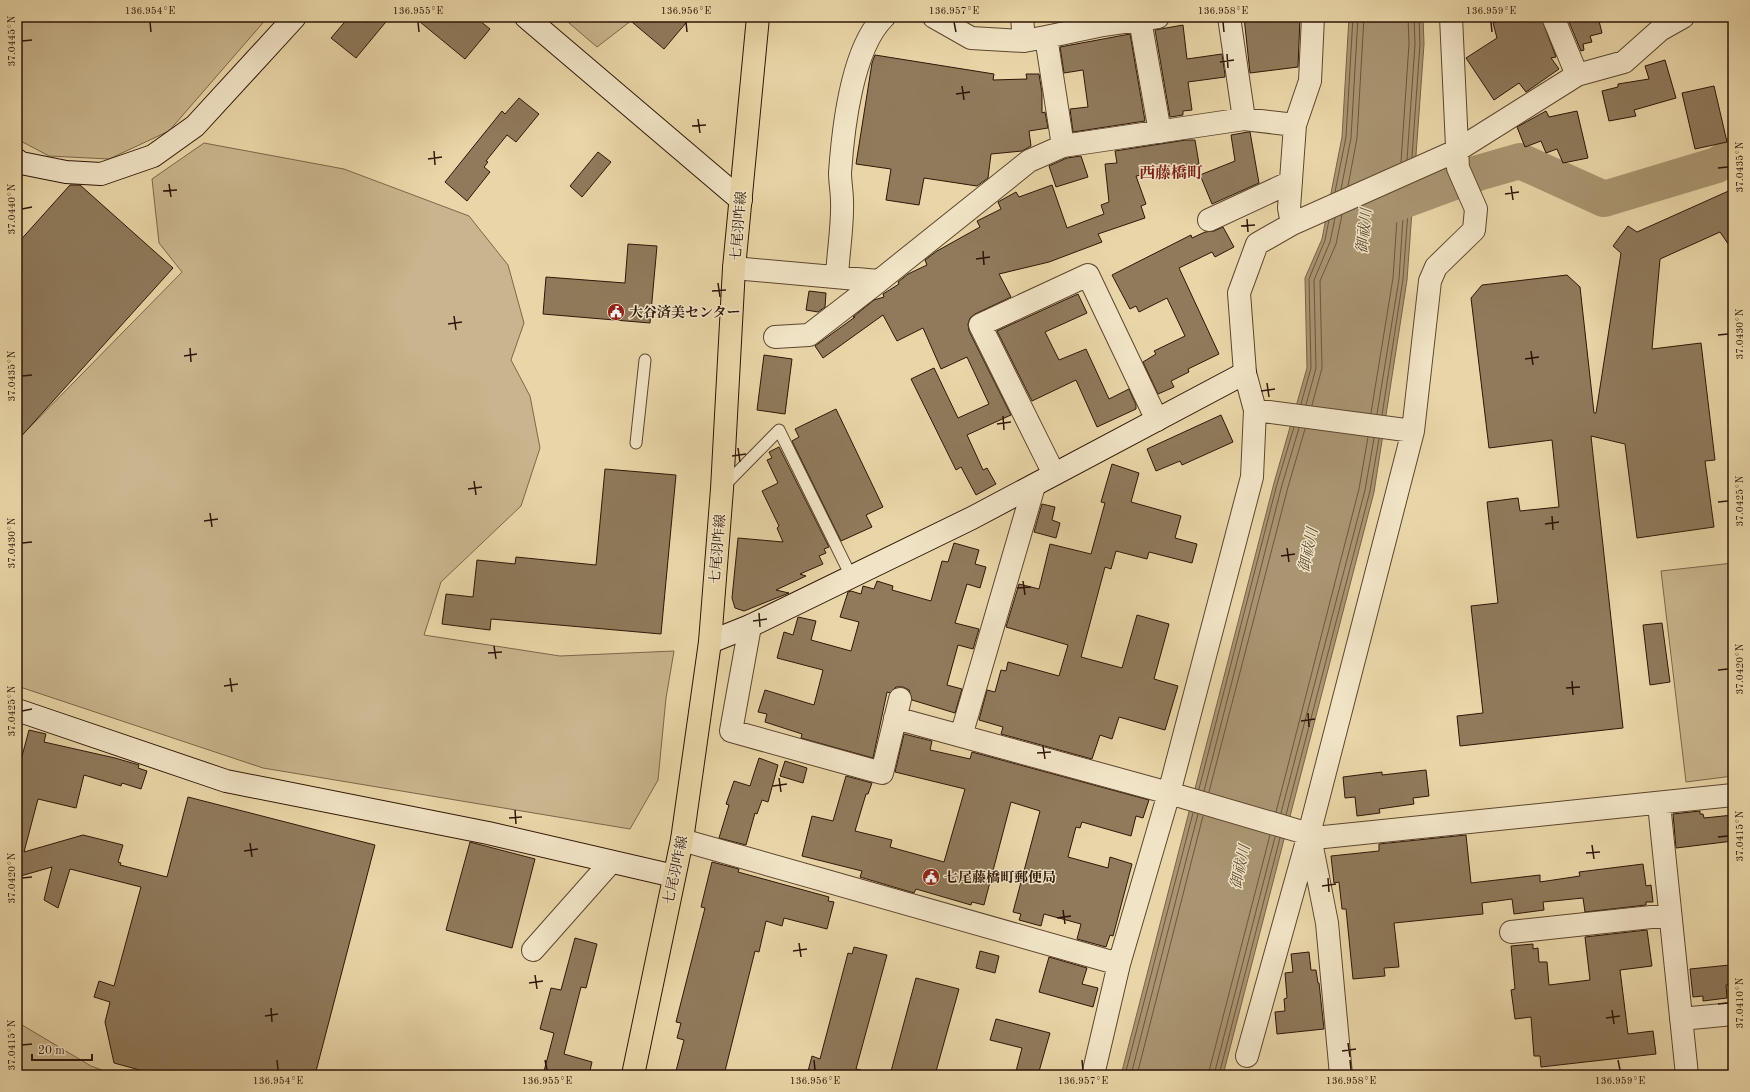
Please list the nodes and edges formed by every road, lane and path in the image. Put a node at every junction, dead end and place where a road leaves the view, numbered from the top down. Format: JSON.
{"nodes":[{"id":1,"x":295,"y":17,"type":"edge"},
{"id":2,"x":526,"y":17,"type":"edge"},
{"id":3,"x":758,"y":17,"type":"edge"},
{"id":4,"x":884,"y":17,"type":"edge"},
{"id":5,"x":934,"y":17,"type":"edge"},
{"id":6,"x":1022,"y":17,"type":"edge"},
{"id":7,"x":1229,"y":17,"type":"edge"},
{"id":8,"x":1313,"y":17,"type":"edge"},
{"id":9,"x":1451,"y":17,"type":"edge"},
{"id":10,"x":1553,"y":17,"type":"edge"},
{"id":11,"x":1683,"y":17,"type":"edge"},
{"id":12,"x":1149,"y":19,"type":"edge"},
{"id":13,"x":1105,"y":21,"type":"edge"},
{"id":14,"x":1046,"y":37,"type":"junction"},
{"id":15,"x":1024,"y":41,"type":"junction"},
{"id":16,"x":1577,"y":75,"type":"junction"},
{"id":17,"x":1244,"y":119,"type":"junction"},
{"id":18,"x":1295,"y":125,"type":"junction"},
{"id":19,"x":1160,"y":132,"type":"junction"},
{"id":20,"x":1063,"y":146,"type":"junction"},
{"id":21,"x":17,"y":160,"type":"edge"},
{"id":22,"x":1457,"y":160,"type":"junction"},
{"id":23,"x":1291,"y":182,"type":"junction"},
{"id":24,"x":741,"y":200,"type":"junction"},
{"id":25,"x":1209,"y":220,"type":"dead end"},
{"id":26,"x":1292,"y":224,"type":"junction"},
{"id":27,"x":734,"y":268,"type":"junction"},
{"id":28,"x":837,"y":277,"type":"junction"},
{"id":29,"x":879,"y":281,"type":"junction"},
{"id":30,"x":775,"y":337,"type":"dead end"},
{"id":31,"x":644,"y":360,"type":"dead end"},
{"id":32,"x":1245,"y":373,"type":"junction"},
{"id":33,"x":1255,"y":410,"type":"junction"},
{"id":34,"x":1157,"y":420,"type":"junction"},
{"id":35,"x":1413,"y":431,"type":"junction"},
{"id":36,"x":636,"y":443,"type":"dead end"},
{"id":37,"x":1054,"y":474,"type":"junction"},
{"id":38,"x":1034,"y":486,"type":"junction"},
{"id":39,"x":722,"y":489,"type":"junction"},
{"id":40,"x":851,"y":576,"type":"junction"},
{"id":41,"x":750,"y":626,"type":"junction"},
{"id":42,"x":710,"y":642,"type":"junction"},
{"id":43,"x":17,"y":710,"type":"edge"},
{"id":44,"x":961,"y":736,"type":"junction"},
{"id":45,"x":1169,"y":793,"type":"junction"},
{"id":46,"x":1733,"y":795,"type":"edge"},
{"id":47,"x":1658,"y":804,"type":"junction"},
{"id":48,"x":1309,"y":834,"type":"junction"},
{"id":49,"x":682,"y":840,"type":"junction"},
{"id":50,"x":611,"y":862,"type":"junction"},
{"id":51,"x":674,"y":876,"type":"junction"},
{"id":52,"x":1670,"y":915,"type":"junction"},
{"id":53,"x":1511,"y":932,"type":"dead end"},
{"id":54,"x":533,"y":950,"type":"dead end"},
{"id":55,"x":1119,"y":964,"type":"junction"},
{"id":56,"x":1733,"y":1014,"type":"edge"},
{"id":57,"x":1681,"y":1019,"type":"junction"},
{"id":58,"x":1247,"y":1056,"type":"dead end"},
{"id":59,"x":633,"y":1075,"type":"edge"},
{"id":60,"x":1093,"y":1075,"type":"edge"},
{"id":61,"x":1341,"y":1075,"type":"edge"},
{"id":62,"x":1687,"y":1075,"type":"edge"}],
"edges":[{"from":1,"to":21,"type":"street"},
{"from":2,"to":24,"type":"street"},
{"from":3,"to":24,"type":"main road","name":"七尾羽咋線"},
{"from":4,"to":28,"type":"street"},
{"from":5,"to":15,"type":"street"},
{"from":6,"to":15,"type":"street"},
{"from":7,"to":17,"type":"street"},
{"from":8,"to":18,"type":"street"},
{"from":9,"to":22,"type":"street"},
{"from":10,"to":16,"type":"street"},
{"from":11,"to":16,"type":"street"},
{"from":12,"to":13,"type":"street"},
{"from":12,"to":19,"type":"street"},
{"from":13,"to":14,"type":"street"},
{"from":14,"to":15,"type":"street"},
{"from":14,"to":20,"type":"street"},
{"from":16,"to":22,"type":"street"},
{"from":17,"to":18,"type":"street"},
{"from":17,"to":19,"type":"street"},
{"from":18,"to":23,"type":"street"},
{"from":19,"to":20,"type":"street"},
{"from":20,"to":29,"type":"street"},
{"from":22,"to":26,"type":"street"},
{"from":22,"to":35,"type":"street"},
{"from":23,"to":25,"type":"street"},
{"from":23,"to":26,"type":"street"},
{"from":24,"to":27,"type":"main road","name":"七尾羽咋線"},
{"from":26,"to":32,"type":"street"},
{"from":27,"to":28,"type":"street"},
{"from":27,"to":39,"type":"main road","name":"七尾羽咋線"},
{"from":28,"to":29,"type":"street"},
{"from":29,"to":30,"type":"street"},
{"from":31,"to":36,"type":"lane"},
{"from":32,"to":33,"type":"street"},
{"from":32,"to":34,"type":"street"},
{"from":33,"to":35,"type":"street"},
{"from":33,"to":45,"type":"street"},
{"from":34,"to":37,"type":"street"},
{"from":34,"to":37,"type":"street"},
{"from":35,"to":48,"type":"street"},
{"from":37,"to":38,"type":"street"},
{"from":38,"to":40,"type":"street"},
{"from":38,"to":44,"type":"street"},
{"from":39,"to":40,"type":"lane"},
{"from":39,"to":42,"type":"main road","name":"七尾羽咋線"},
{"from":40,"to":41,"type":"street"},
{"from":41,"to":42,"type":"street"},
{"from":41,"to":44,"type":"street"},
{"from":42,"to":49,"type":"main road","name":"七尾羽咋線"},
{"from":43,"to":50,"type":"street"},
{"from":44,"to":45,"type":"street"},
{"from":45,"to":48,"type":"street"},
{"from":45,"to":55,"type":"street"},
{"from":46,"to":47,"type":"street"},
{"from":47,"to":48,"type":"street"},
{"from":47,"to":52,"type":"street"},
{"from":48,"to":58,"type":"street"},
{"from":48,"to":61,"type":"street"},
{"from":49,"to":51,"type":"main road","name":"七尾羽咋線"},
{"from":49,"to":55,"type":"street"},
{"from":50,"to":51,"type":"street"},
{"from":50,"to":54,"type":"street"},
{"from":51,"to":59,"type":"main road","name":"七尾羽咋線"},
{"from":52,"to":53,"type":"street"},
{"from":52,"to":57,"type":"street"},
{"from":55,"to":60,"type":"street"},
{"from":56,"to":57,"type":"street"},
{"from":57,"to":62,"type":"street"}]}
